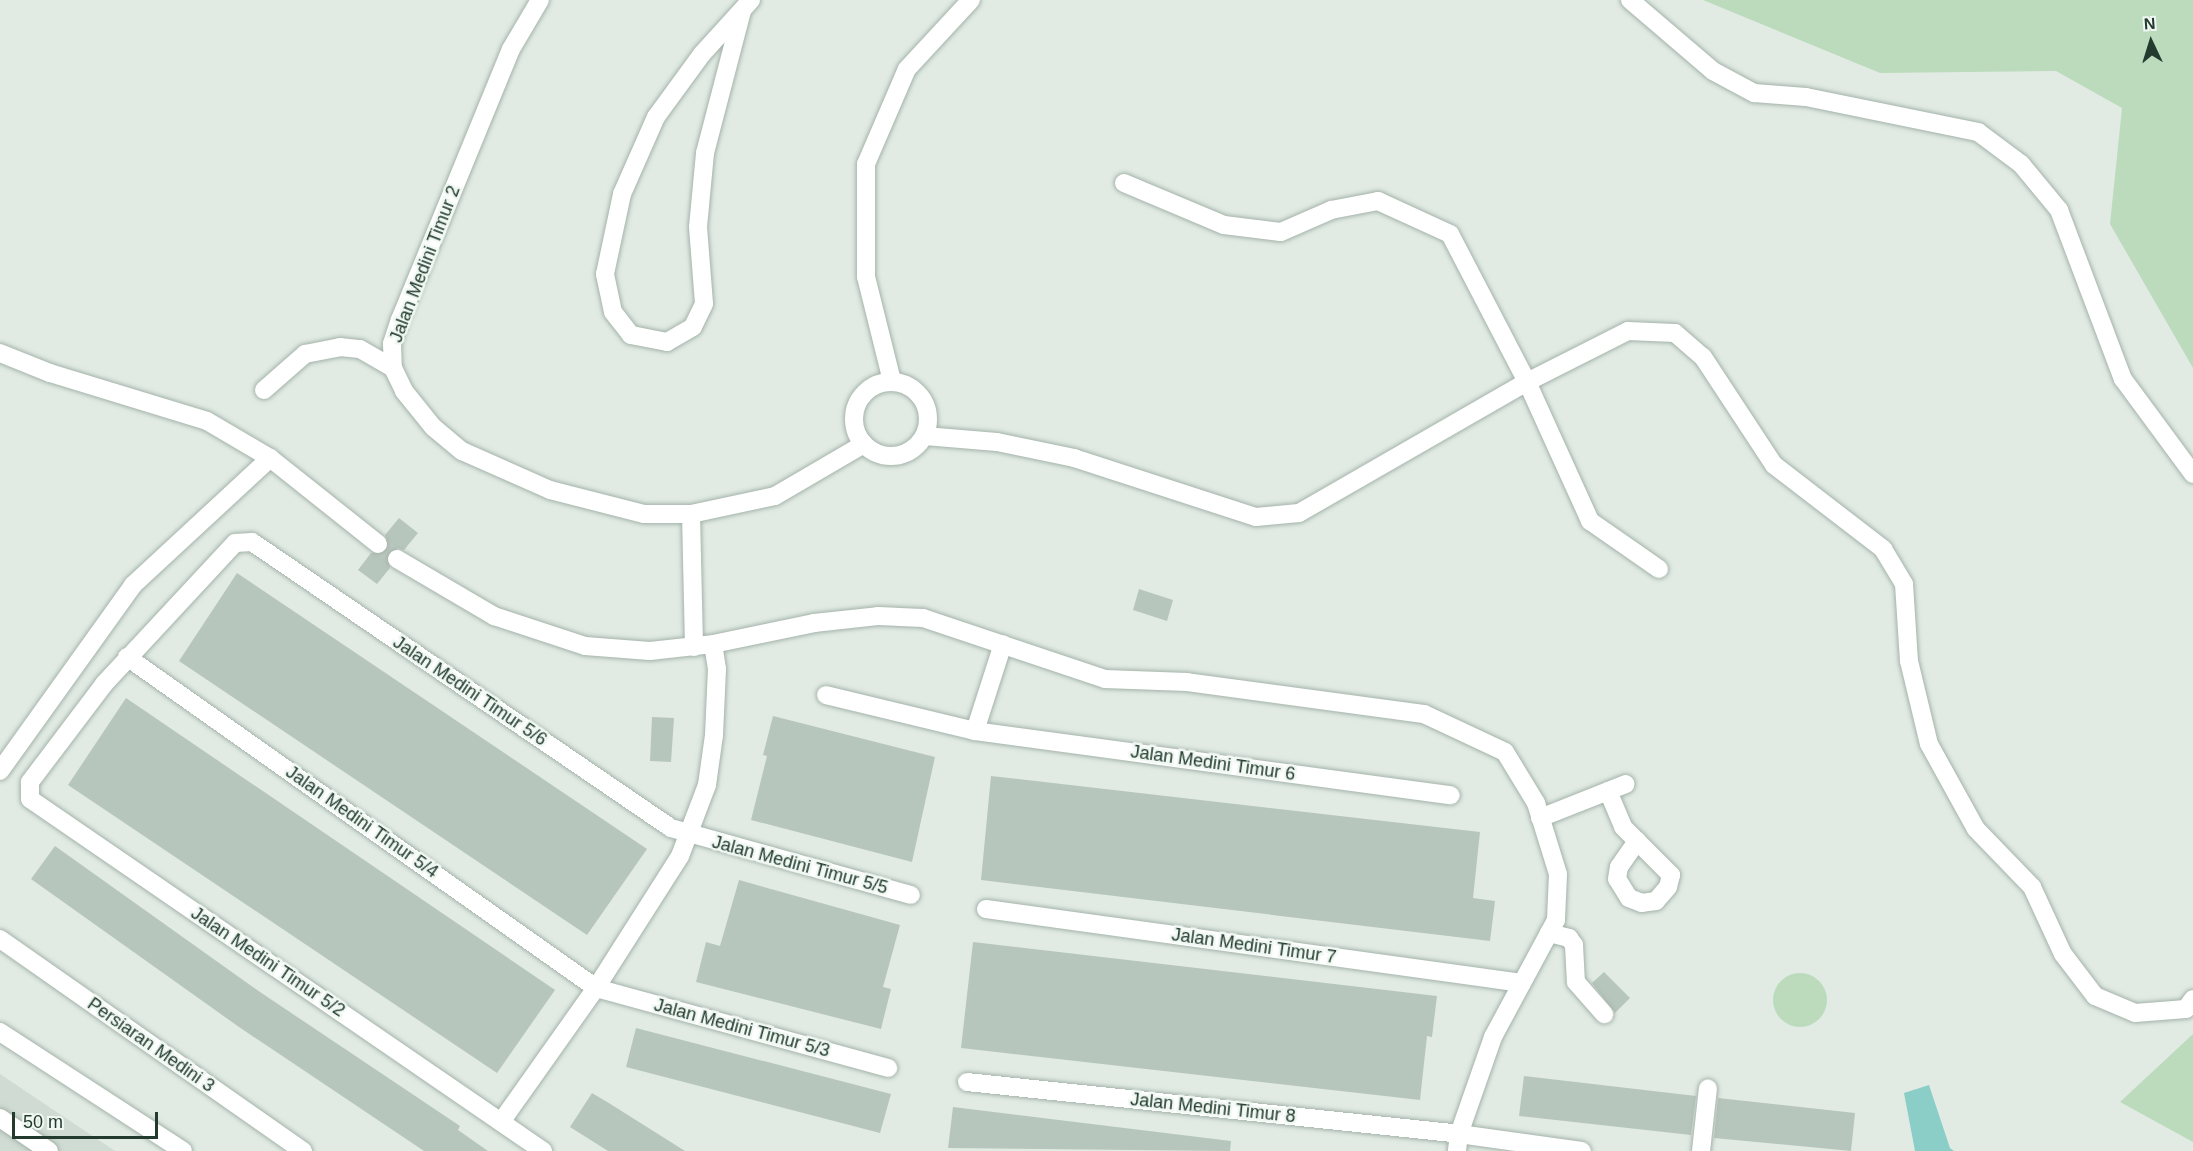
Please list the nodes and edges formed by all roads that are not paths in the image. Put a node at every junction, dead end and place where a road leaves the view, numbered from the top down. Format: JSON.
{"nodes":[{"id":1,"x":540,"y":0,"type":"edge"},
{"id":2,"x":971,"y":0,"type":"edge"},
{"id":3,"x":1630,"y":0,"type":"edge"},
{"id":4,"x":747,"y":5,"type":"edge"},
{"id":5,"x":1124,"y":183,"type":"dead end"},
{"id":6,"x":0,"y":353,"type":"edge"},
{"id":7,"x":393,"y":368,"type":"junction"},
{"id":8,"x":892,"y":381,"type":"junction"},
{"id":9,"x":1527,"y":382,"type":"junction"},
{"id":10,"x":264,"y":390,"type":"dead end"},
{"id":11,"x":925,"y":436,"type":"junction"},
{"id":12,"x":864,"y":444,"type":"junction"},
{"id":13,"x":270,"y":458,"type":"junction"},
{"id":14,"x":2193,"y":474,"type":"edge"},
{"id":15,"x":691,"y":514,"type":"junction"},
{"id":16,"x":378,"y":544,"type":"tunnel mouth"},
{"id":17,"x":397,"y":559,"type":"tunnel mouth"},
{"id":18,"x":1659,"y":569,"type":"dead end"},
{"id":19,"x":713,"y":644,"type":"junction"},
{"id":20,"x":1003,"y":644,"type":"junction"},
{"id":21,"x":694,"y":647,"type":"junction"},
{"id":22,"x":127,"y":657,"type":"junction"},
{"id":23,"x":826,"y":695,"type":"dead end"},
{"id":24,"x":975,"y":731,"type":"junction"},
{"id":25,"x":0,"y":771,"type":"edge"},
{"id":26,"x":1626,"y":784,"type":"dead end"},
{"id":27,"x":1608,"y":791,"type":"junction"},
{"id":28,"x":1451,"y":795,"type":"dead end"},
{"id":29,"x":1540,"y":818,"type":"junction"},
{"id":30,"x":690,"y":834,"type":"junction"},
{"id":31,"x":1637,"y":842,"type":"dead end"},
{"id":32,"x":910,"y":895,"type":"dead end"},
{"id":33,"x":986,"y":909,"type":"dead end"},
{"id":34,"x":1549,"y":933,"type":"junction"},
{"id":35,"x":0,"y":939,"type":"edge"},
{"id":36,"x":1522,"y":983,"type":"junction"},
{"id":37,"x":596,"y":988,"type":"junction"},
{"id":38,"x":2193,"y":999,"type":"edge"},
{"id":39,"x":1604,"y":1014,"type":"dead end"},
{"id":40,"x":0,"y":1032,"type":"edge"},
{"id":41,"x":888,"y":1068,"type":"dead end"},
{"id":42,"x":967,"y":1082,"type":"dead end"},
{"id":43,"x":1708,"y":1088,"type":"dead end"},
{"id":44,"x":0,"y":1118,"type":"edge"},
{"id":45,"x":501,"y":1122,"type":"junction"},
{"id":46,"x":1458,"y":1143,"type":"edge"},
{"id":47,"x":49,"y":1151,"type":"edge"},
{"id":48,"x":183,"y":1151,"type":"edge"},
{"id":49,"x":303,"y":1151,"type":"edge"},
{"id":50,"x":543,"y":1151,"type":"edge"},
{"id":51,"x":1582,"y":1151,"type":"edge"},
{"id":52,"x":1701,"y":1151,"type":"edge"}],
"edges":[{"from":1,"to":7,"type":"street","name":"Jalan Medini Timur 2"},
{"from":2,"to":8,"type":"street"},
{"from":3,"to":14,"type":"street"},
{"from":4,"to":4,"type":"street"},
{"from":5,"to":9,"type":"street"},
{"from":6,"to":13,"type":"street"},
{"from":7,"to":10,"type":"street"},
{"from":7,"to":15,"type":"street","name":"Jalan Medini Timur 2"},
{"from":8,"to":11,"type":"street"},
{"from":8,"to":12,"type":"street"},
{"from":9,"to":11,"type":"street"},
{"from":9,"to":18,"type":"street"},
{"from":9,"to":38,"type":"street"},
{"from":11,"to":12,"type":"street"},
{"from":12,"to":15,"type":"street","name":"Jalan Medini Timur 2"},
{"from":13,"to":16,"type":"street"},
{"from":13,"to":25,"type":"street"},
{"from":15,"to":21,"type":"street"},
{"from":17,"to":21,"type":"street"},
{"from":19,"to":20,"type":"street"},
{"from":19,"to":21,"type":"street"},
{"from":19,"to":30,"type":"street"},
{"from":20,"to":24,"type":"street"},
{"from":20,"to":29,"type":"street"},
{"from":22,"to":30,"type":"street","name":"Jalan Medini Timur 5/6"},
{"from":22,"to":37,"type":"street","name":"Jalan Medini Timur 5/4"},
{"from":22,"to":45,"type":"street","name":"Jalan Medini Timur 5/2"},
{"from":23,"to":24,"type":"street","name":"Jalan Medini Timur 6"},
{"from":24,"to":28,"type":"street","name":"Jalan Medini Timur 6"},
{"from":26,"to":27,"type":"street"},
{"from":27,"to":29,"type":"street"},
{"from":27,"to":31,"type":"street"},
{"from":29,"to":34,"type":"street"},
{"from":30,"to":32,"type":"street","name":"Jalan Medini Timur 5/5"},
{"from":30,"to":37,"type":"street"},
{"from":33,"to":36,"type":"street","name":"Jalan Medini Timur 7"},
{"from":34,"to":36,"type":"street"},
{"from":34,"to":39,"type":"street"},
{"from":35,"to":49,"type":"street","name":"Persiaran Medini 3"},
{"from":36,"to":46,"type":"street"},
{"from":37,"to":41,"type":"street","name":"Jalan Medini Timur 5/3"},
{"from":37,"to":45,"type":"street"},
{"from":40,"to":48,"type":"street"},
{"from":42,"to":46,"type":"street","name":"Jalan Medini Timur 8"},
{"from":43,"to":52,"type":"street"},
{"from":44,"to":47,"type":"street"},
{"from":45,"to":50,"type":"street","name":"Jalan Medini Timur 5/2"},
{"from":46,"to":51,"type":"street","name":"Jalan Medini Timur 8"}]}
